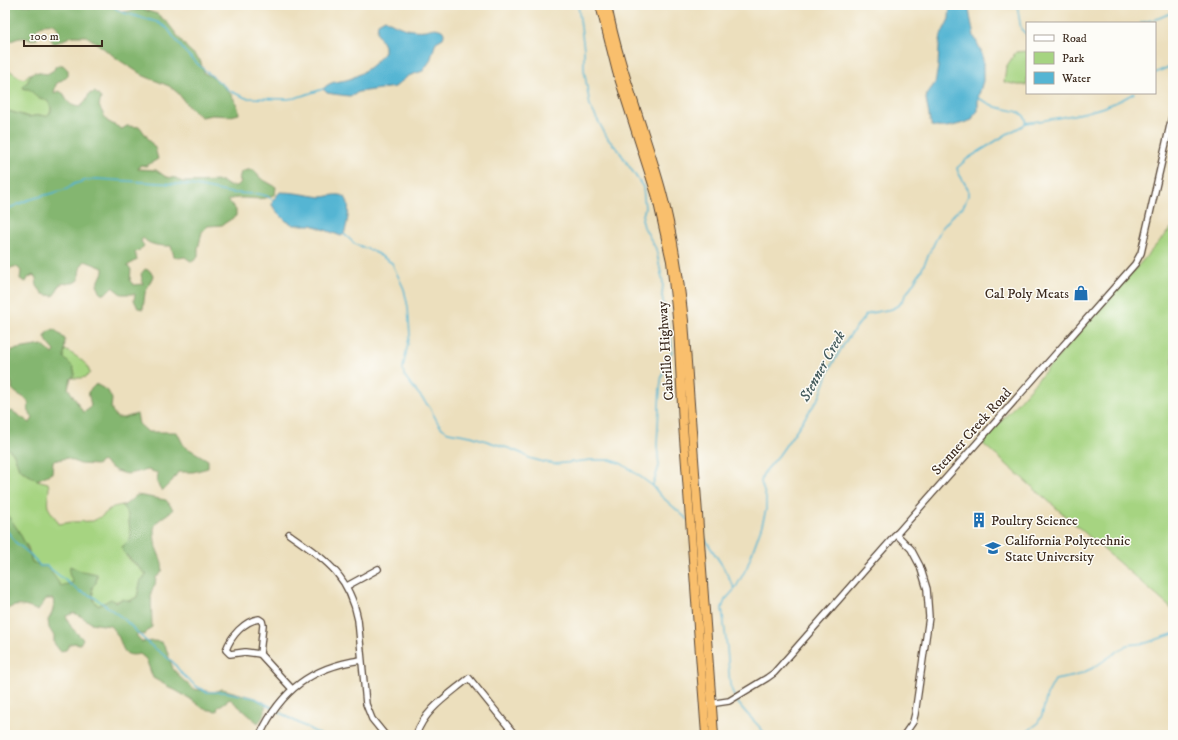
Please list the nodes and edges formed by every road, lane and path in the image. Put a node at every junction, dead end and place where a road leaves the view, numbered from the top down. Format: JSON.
{"nodes":[{"id":1,"x":600,"y":5,"type":"edge"},
{"id":2,"x":607,"y":5,"type":"edge"},
{"id":3,"x":1173,"y":112,"type":"edge"},
{"id":4,"x":289,"y":534,"type":"dead end"},
{"id":5,"x":896,"y":534,"type":"junction"},
{"id":6,"x":378,"y":569,"type":"dead end"},
{"id":7,"x":347,"y":586,"type":"junction"},
{"id":8,"x":260,"y":654,"type":"junction"},
{"id":9,"x":361,"y":660,"type":"junction"},
{"id":10,"x":292,"y":689,"type":"junction"},
{"id":11,"x":712,"y":703,"type":"junction"},
{"id":12,"x":703,"y":704,"type":"junction"},
{"id":13,"x":260,"y":735,"type":"edge"},
{"id":14,"x":386,"y":735,"type":"edge"},
{"id":15,"x":416,"y":735,"type":"edge"},
{"id":16,"x":515,"y":735,"type":"edge"},
{"id":17,"x":706,"y":735,"type":"edge"},
{"id":18,"x":714,"y":735,"type":"edge"},
{"id":19,"x":904,"y":735,"type":"edge"}],
"edges":[{"from":1,"to":12,"type":"highway","name":"Cabrillo Highway"},
{"from":2,"to":11,"type":"highway","name":"Cabrillo Highway"},
{"from":3,"to":5,"type":"street","name":"Stenner Creek Road"},
{"from":4,"to":7,"type":"street"},
{"from":5,"to":11,"type":"street","name":"Stenner Creek Road"},
{"from":5,"to":19,"type":"street"},
{"from":6,"to":7,"type":"street"},
{"from":7,"to":9,"type":"street"},
{"from":8,"to":8,"type":"street"},
{"from":8,"to":10,"type":"street"},
{"from":9,"to":10,"type":"street"},
{"from":9,"to":14,"type":"street"},
{"from":10,"to":13,"type":"street"},
{"from":11,"to":12,"type":"street","name":"Stenner Creek Road"},
{"from":11,"to":18,"type":"highway","name":"Cabrillo Highway"},
{"from":12,"to":17,"type":"highway","name":"Cabrillo Highway"},
{"from":15,"to":16,"type":"street"}]}
